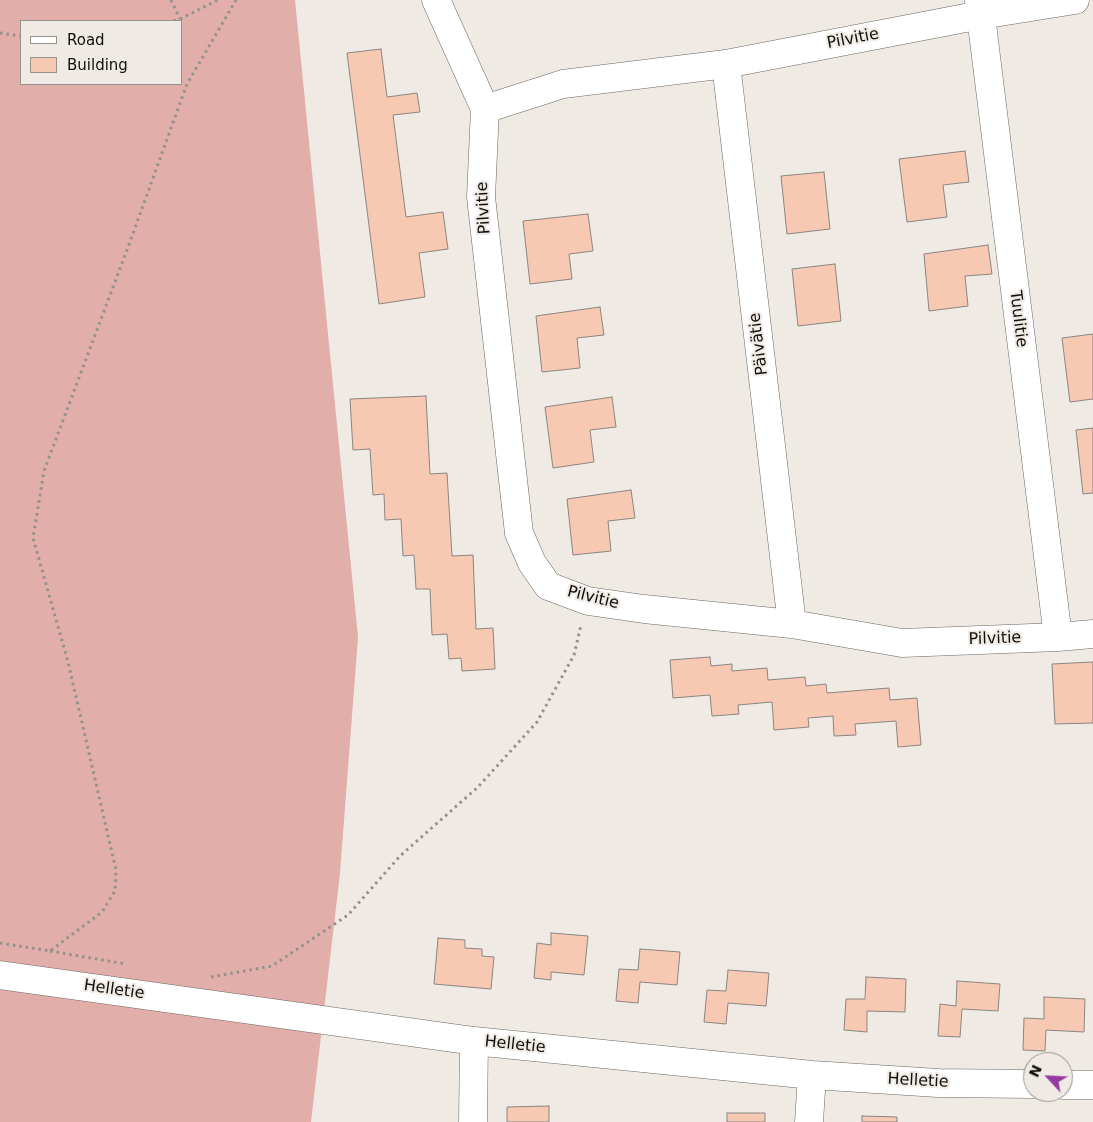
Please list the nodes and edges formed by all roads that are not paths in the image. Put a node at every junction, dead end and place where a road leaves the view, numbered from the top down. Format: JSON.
{"nodes":[{"id":1,"x":436,"y":0,"type":"edge"},
{"id":2,"x":1075,"y":0,"type":"edge"},
{"id":3,"x":980,"y":7,"type":"edge"},
{"id":4,"x":726,"y":64,"type":"junction"},
{"id":5,"x":485,"y":110,"type":"junction"},
{"id":6,"x":792,"y":624,"type":"junction"},
{"id":7,"x":1093,"y":634,"type":"edge"},
{"id":8,"x":1058,"y":637,"type":"junction"},
{"id":9,"x":0,"y":975,"type":"edge"},
{"id":10,"x":474,"y":1041,"type":"junction"},
{"id":11,"x":812,"y":1075,"type":"junction"},
{"id":12,"x":1023,"y":1084,"type":"edge"},
{"id":13,"x":1073,"y":1084,"type":"edge"},
{"id":14,"x":1093,"y":1085,"type":"edge"},
{"id":15,"x":472,"y":1122,"type":"edge"},
{"id":16,"x":809,"y":1122,"type":"edge"}],
"edges":[{"from":1,"to":5,"type":"street","name":"Pilvitie"},
{"from":2,"to":3,"type":"street","name":"Pilvitie"},
{"from":3,"to":4,"type":"street","name":"Pilvitie"},
{"from":3,"to":8,"type":"street","name":"Tuulitie"},
{"from":4,"to":5,"type":"street","name":"Pilvitie"},
{"from":4,"to":6,"type":"street","name":"Päivätie"},
{"from":5,"to":6,"type":"street","name":"Pilvitie"},
{"from":6,"to":8,"type":"street","name":"Pilvitie"},
{"from":7,"to":8,"type":"street","name":"Pilvitie"},
{"from":9,"to":10,"type":"street","name":"Helletie"},
{"from":10,"to":11,"type":"street","name":"Helletie"},
{"from":10,"to":15,"type":"street"},
{"from":11,"to":12,"type":"street","name":"Helletie"},
{"from":11,"to":16,"type":"street"},
{"from":13,"to":14,"type":"street"}]}
